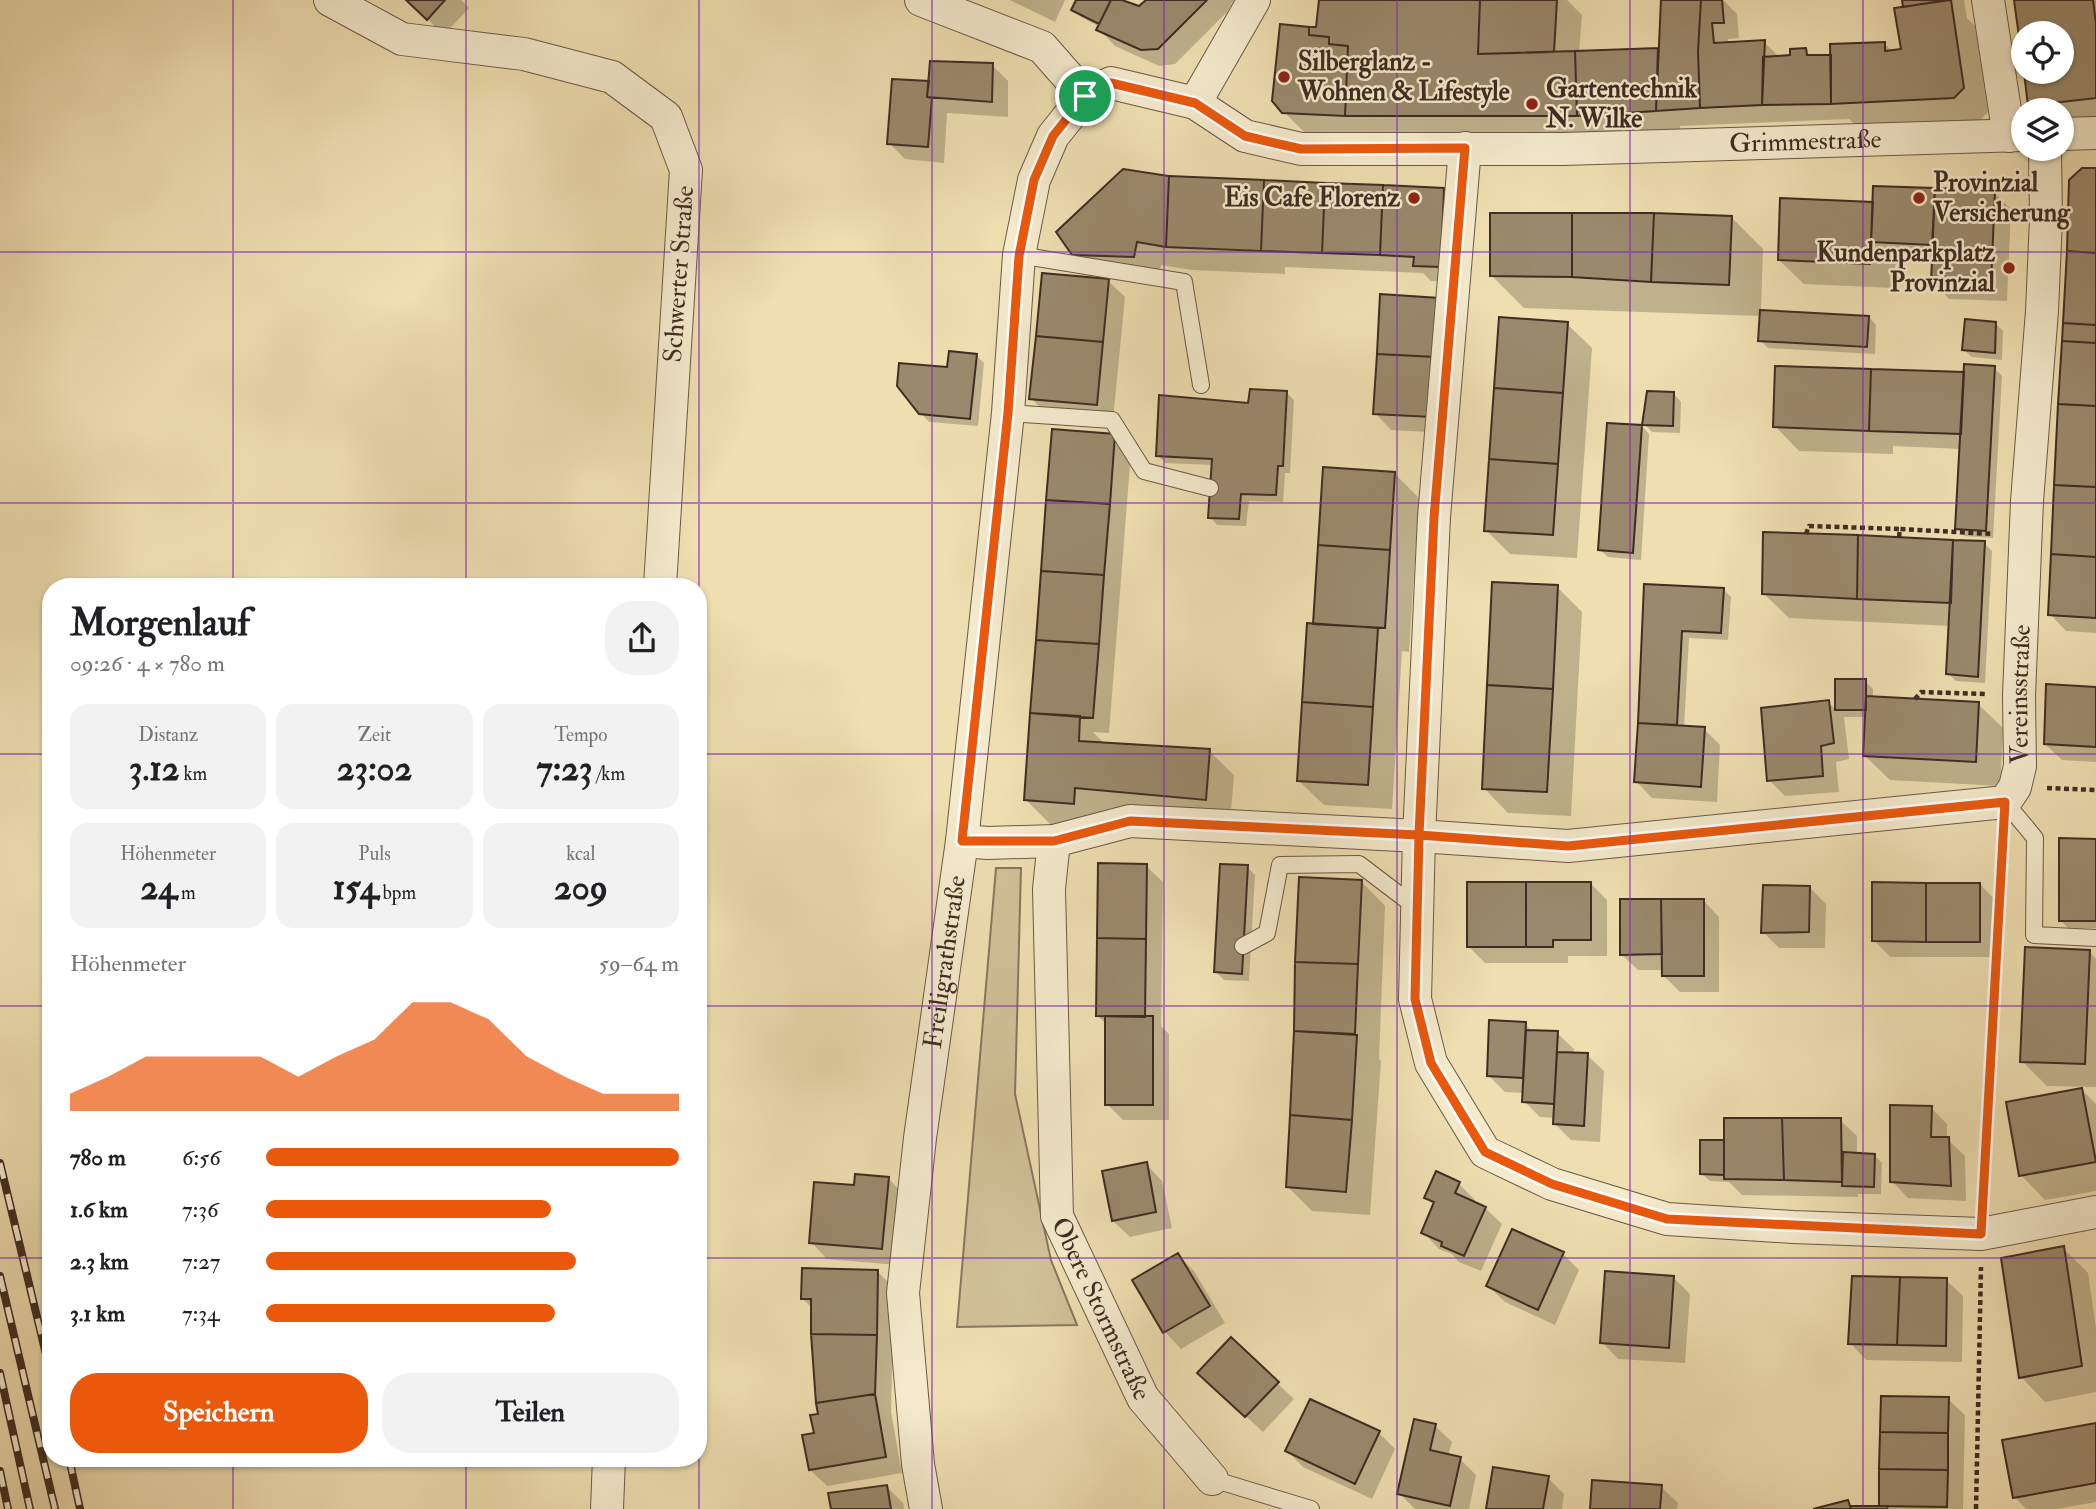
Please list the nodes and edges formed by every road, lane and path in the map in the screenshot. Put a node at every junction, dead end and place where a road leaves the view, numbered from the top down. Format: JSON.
{"nodes":[{"id":1,"x":330,"y":0,"type":"edge"},
{"id":2,"x":921,"y":0,"type":"edge"},
{"id":3,"x":1254,"y":0,"type":"edge"},
{"id":4,"x":1988,"y":0,"type":"edge"},
{"id":5,"x":1085,"y":96,"type":"junction"},
{"id":6,"x":1195,"y":103,"type":"junction"},
{"id":7,"x":2011,"y":112,"type":"edge"},
{"id":8,"x":2096,"y":133,"type":"edge"},
{"id":9,"x":2074,"y":134,"type":"edge"},
{"id":10,"x":2011,"y":136,"type":"edge"},
{"id":11,"x":1465,"y":148,"type":"junction"},
{"id":12,"x":2045,"y":161,"type":"edge"},
{"id":13,"x":1019,"y":256,"type":"junction"},
{"id":14,"x":1202,"y":385,"type":"dead end"},
{"id":15,"x":1008,"y":413,"type":"junction"},
{"id":16,"x":1210,"y":488,"type":"dead end"},
{"id":17,"x":1900,"y":529,"type":"junction"},
{"id":18,"x":1806,"y":534,"type":"dead end"},
{"id":19,"x":2025,"y":536,"type":"junction"},
{"id":20,"x":1899,"y":537,"type":"dead end"},
{"id":21,"x":660,"y":578,"type":"edge"},
{"id":22,"x":2019,"y":696,"type":"junction"},
{"id":23,"x":1915,"y":699,"type":"dead end"},
{"id":24,"x":2096,"y":790,"type":"edge"},
{"id":25,"x":2010,"y":794,"type":"junction"},
{"id":26,"x":1419,"y":835,"type":"junction"},
{"id":27,"x":962,"y":841,"type":"junction"},
{"id":28,"x":1054,"y":841,"type":"junction"},
{"id":29,"x":1416,"y":908,"type":"junction"},
{"id":30,"x":2096,"y":939,"type":"edge"},
{"id":31,"x":1243,"y":946,"type":"dead end"},
{"id":32,"x":2096,"y":1212,"type":"edge"},
{"id":33,"x":1981,"y":1234,"type":"junction"},
{"id":34,"x":609,"y":1467,"type":"edge"},
{"id":35,"x":1212,"y":1479,"type":"joint"},
{"id":36,"x":607,"y":1509,"type":"edge"},
{"id":37,"x":926,"y":1509,"type":"edge"},
{"id":38,"x":1311,"y":1509,"type":"edge"},
{"id":39,"x":1976,"y":1509,"type":"edge"}],
"edges":[{"from":1,"to":21,"type":"street","name":"Schwerter Straße"},
{"from":2,"to":5,"type":"street"},
{"from":3,"to":6,"type":"street"},
{"from":4,"to":7,"type":"street"},
{"from":5,"to":6,"type":"street","name":"Grimmestraße"},
{"from":5,"to":13,"type":"street","name":"Freiligrathstraße"},
{"from":6,"to":11,"type":"street","name":"Grimmestraße"},
{"from":8,"to":9,"type":"street"},
{"from":10,"to":11,"type":"street","name":"Grimmestraße"},
{"from":11,"to":26,"type":"street"},
{"from":12,"to":19,"type":"street","name":"Vereinsstraße"},
{"from":13,"to":14,"type":"lane"},
{"from":13,"to":15,"type":"street","name":"Freiligrathstraße"},
{"from":15,"to":16,"type":"lane"},
{"from":15,"to":27,"type":"street","name":"Freiligrathstraße"},
{"from":17,"to":18,"type":"path"},
{"from":17,"to":19,"type":"path"},
{"from":17,"to":20,"type":"path"},
{"from":19,"to":22,"type":"street","name":"Vereinsstraße"},
{"from":22,"to":23,"type":"path"},
{"from":22,"to":25,"type":"street","name":"Vereinsstraße"},
{"from":24,"to":25,"type":"path"},
{"from":25,"to":26,"type":"street"},
{"from":25,"to":30,"type":"lane"},
{"from":25,"to":33,"type":"path","name":"Vereinsstraße"},
{"from":26,"to":28,"type":"street"},
{"from":26,"to":29,"type":"street"},
{"from":27,"to":28,"type":"street"},
{"from":27,"to":37,"type":"street","name":"Freiligrathstraße"},
{"from":28,"to":35,"type":"street","name":"Obere Stormstraße"},
{"from":29,"to":31,"type":"lane"},
{"from":29,"to":33,"type":"street"},
{"from":32,"to":33,"type":"street"},
{"from":33,"to":39,"type":"path","name":"Vereinsstraße"},
{"from":34,"to":36,"type":"street"},
{"from":35,"to":38,"type":"lane","name":"Obere Stormstraße"}]}
